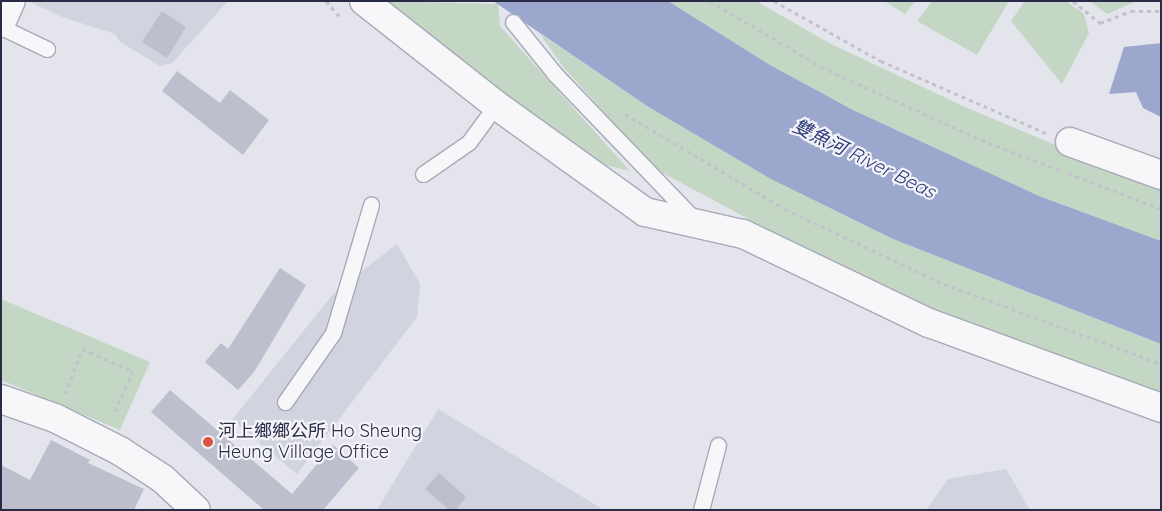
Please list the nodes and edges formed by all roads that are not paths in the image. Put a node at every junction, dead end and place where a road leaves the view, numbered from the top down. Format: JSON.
{"nodes":[{"id":1,"x":11,"y":1,"type":"edge"},
{"id":2,"x":364,"y":1,"type":"edge"},
{"id":3,"x":513,"y":22,"type":"dead end"},
{"id":4,"x":1,"y":25,"type":"edge"},
{"id":5,"x":47,"y":49,"type":"dead end"},
{"id":6,"x":496,"y":105,"type":"junction"},
{"id":7,"x":1070,"y":142,"type":"road end"},
{"id":8,"x":423,"y":174,"type":"dead end"},
{"id":9,"x":1161,"y":175,"type":"edge"},
{"id":10,"x":371,"y":205,"type":"dead end"},
{"id":11,"x":698,"y":223,"type":"junction"},
{"id":12,"x":1,"y":399,"type":"edge"},
{"id":13,"x":285,"y":402,"type":"dead end"},
{"id":14,"x":1161,"y":408,"type":"edge"},
{"id":15,"x":718,"y":445,"type":"dead end"},
{"id":16,"x":196,"y":510,"type":"edge"},
{"id":17,"x":701,"y":510,"type":"edge"}],
"edges":[{"from":1,"to":4,"type":"street"},
{"from":2,"to":6,"type":"street"},
{"from":3,"to":11,"type":"lane"},
{"from":4,"to":5,"type":"lane"},
{"from":6,"to":8,"type":"lane"},
{"from":6,"to":11,"type":"street"},
{"from":7,"to":9,"type":"street"},
{"from":10,"to":13,"type":"lane"},
{"from":11,"to":14,"type":"street"},
{"from":12,"to":16,"type":"street"},
{"from":15,"to":17,"type":"lane"}]}
